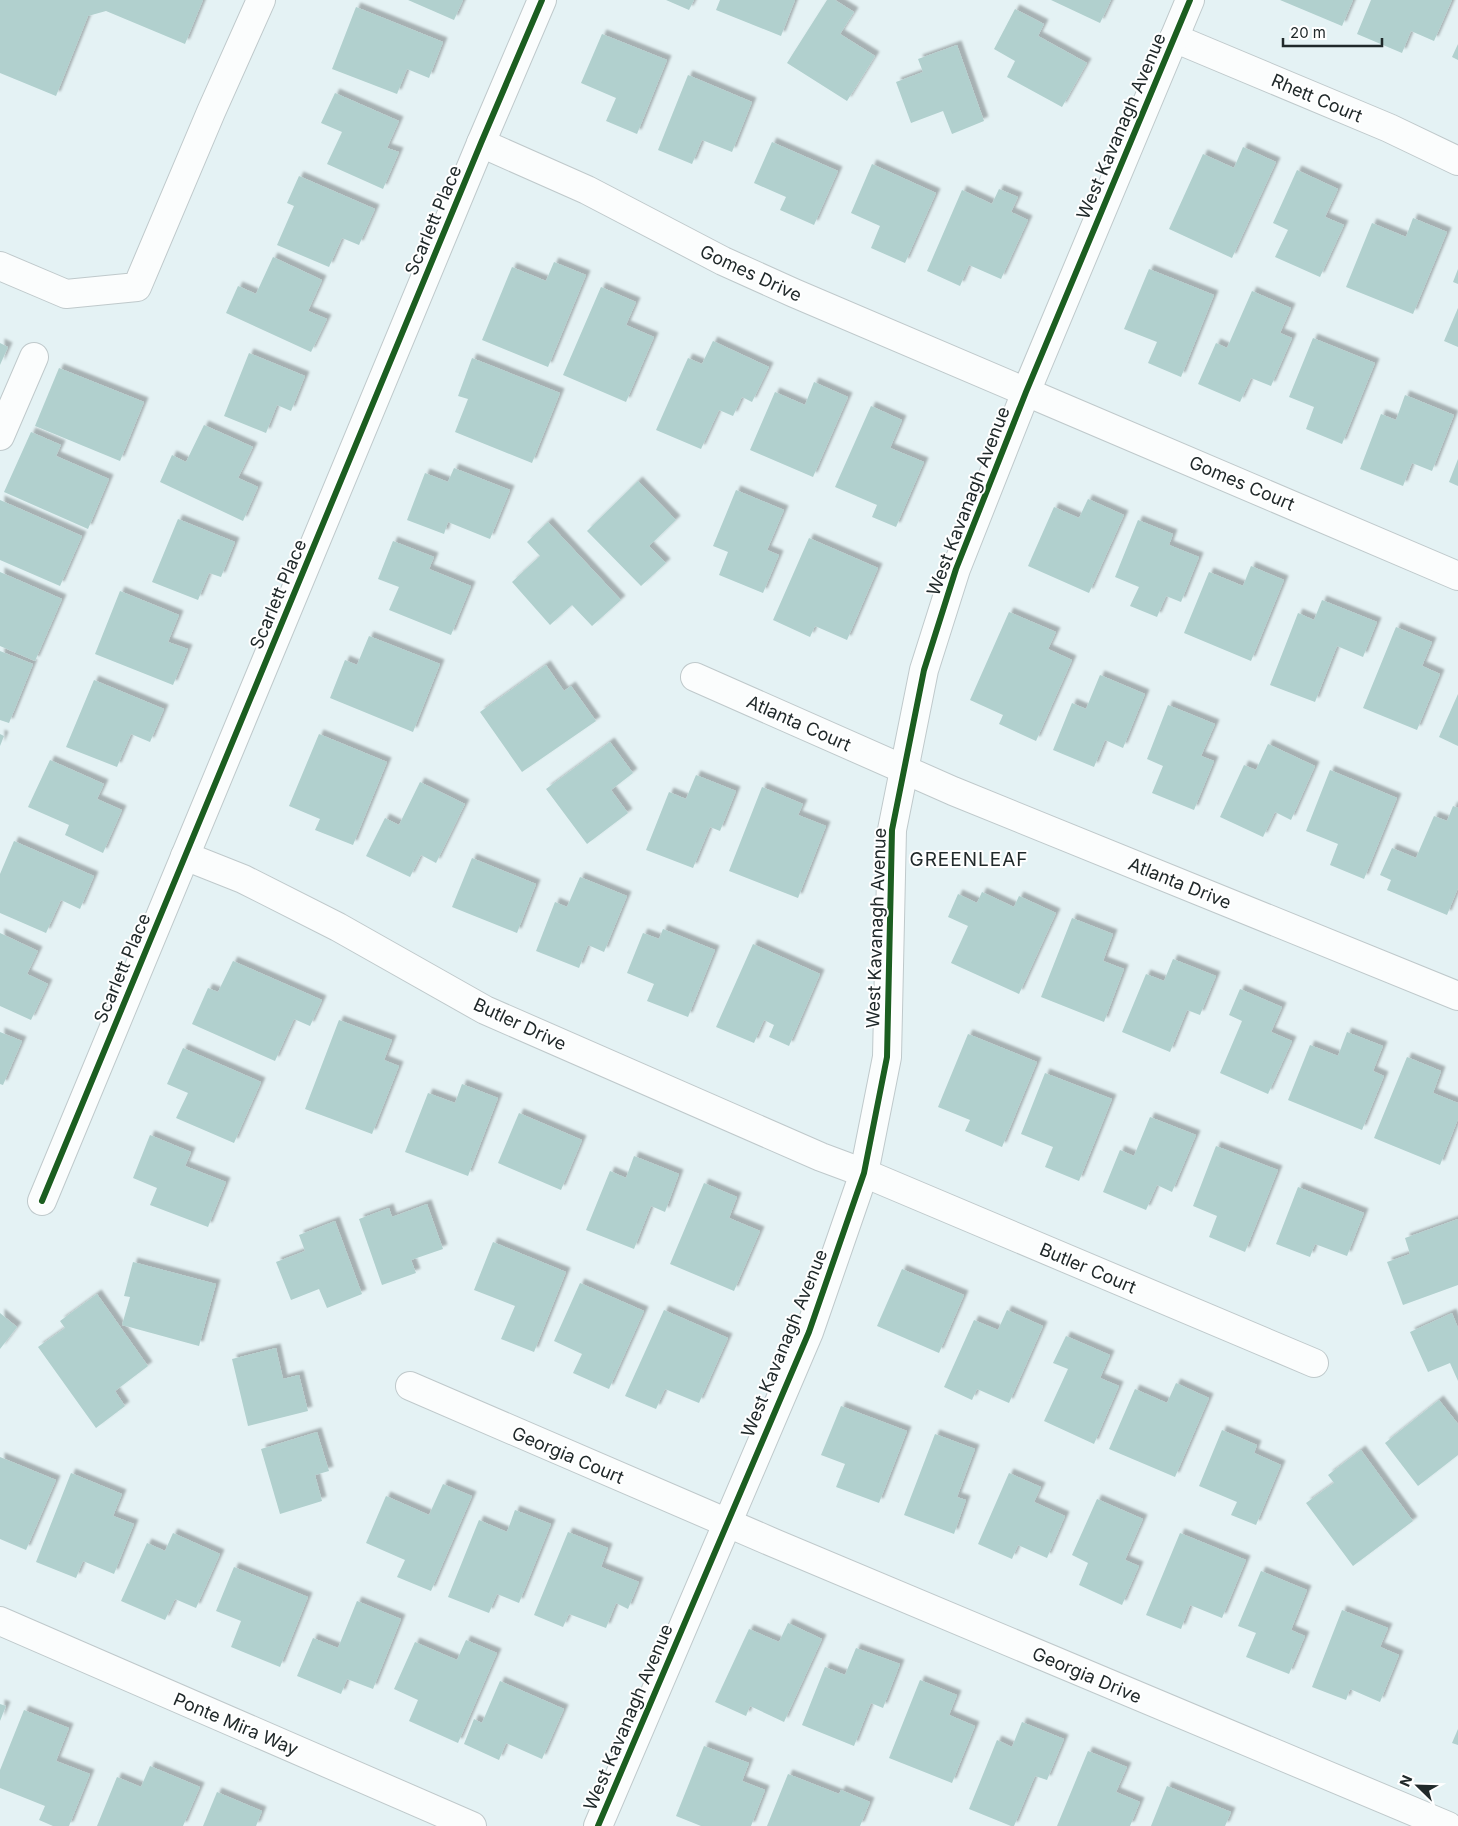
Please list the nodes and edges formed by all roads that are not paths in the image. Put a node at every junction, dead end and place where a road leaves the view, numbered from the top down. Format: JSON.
{"nodes":[{"id":1,"x":261,"y":0,"type":"edge"},
{"id":2,"x":542,"y":0,"type":"edge"},
{"id":3,"x":1190,"y":0,"type":"edge"},
{"id":4,"x":1174,"y":38,"type":"junction"},
{"id":5,"x":481,"y":143,"type":"junction"},
{"id":6,"x":1458,"y":161,"type":"edge"},
{"id":7,"x":0,"y":266,"type":"edge"},
{"id":8,"x":34,"y":357,"type":"dead end"},
{"id":9,"x":1026,"y":392,"type":"junction"},
{"id":10,"x":0,"y":436,"type":"edge"},
{"id":11,"x":1458,"y":576,"type":"edge"},
{"id":12,"x":694,"y":678,"type":"dead end"},
{"id":13,"x":903,"y":769,"type":"junction"},
{"id":14,"x":185,"y":856,"type":"junction"},
{"id":15,"x":1458,"y":996,"type":"edge"},
{"id":16,"x":864,"y":1172,"type":"junction"},
{"id":17,"x":42,"y":1201,"type":"dead end"},
{"id":18,"x":1314,"y":1363,"type":"dead end"},
{"id":19,"x":410,"y":1386,"type":"dead end"},
{"id":20,"x":726,"y":1523,"type":"junction"},
{"id":21,"x":0,"y":1621,"type":"edge"},
{"id":22,"x":472,"y":1826,"type":"edge"},
{"id":23,"x":598,"y":1826,"type":"edge"},
{"id":24,"x":1448,"y":1826,"type":"edge"}],
"edges":[{"from":1,"to":7,"type":"street"},
{"from":2,"to":5,"type":"street","name":"Scarlett Place"},
{"from":3,"to":4,"type":"street","name":"West Kavanagh Avenue"},
{"from":4,"to":6,"type":"street","name":"Rhett Court"},
{"from":4,"to":9,"type":"street","name":"West Kavanagh Avenue"},
{"from":5,"to":9,"type":"street","name":"Gomes Drive"},
{"from":5,"to":14,"type":"street","name":"Scarlett Place"},
{"from":8,"to":10,"type":"street"},
{"from":9,"to":11,"type":"street","name":"Gomes Court"},
{"from":9,"to":13,"type":"street","name":"West Kavanagh Avenue"},
{"from":12,"to":13,"type":"street","name":"Atlanta Court"},
{"from":13,"to":15,"type":"street","name":"Atlanta Drive"},
{"from":13,"to":16,"type":"street","name":"West Kavanagh Avenue"},
{"from":14,"to":16,"type":"street","name":"Butler Drive"},
{"from":14,"to":17,"type":"street","name":"Scarlett Place"},
{"from":16,"to":18,"type":"street","name":"Butler Court"},
{"from":16,"to":20,"type":"street","name":"West Kavanagh Avenue"},
{"from":19,"to":20,"type":"street","name":"Georgia Court"},
{"from":20,"to":23,"type":"street","name":"West Kavanagh Avenue"},
{"from":20,"to":24,"type":"street","name":"Georgia Drive"},
{"from":21,"to":22,"type":"street","name":"Ponte Mira Way"}]}
